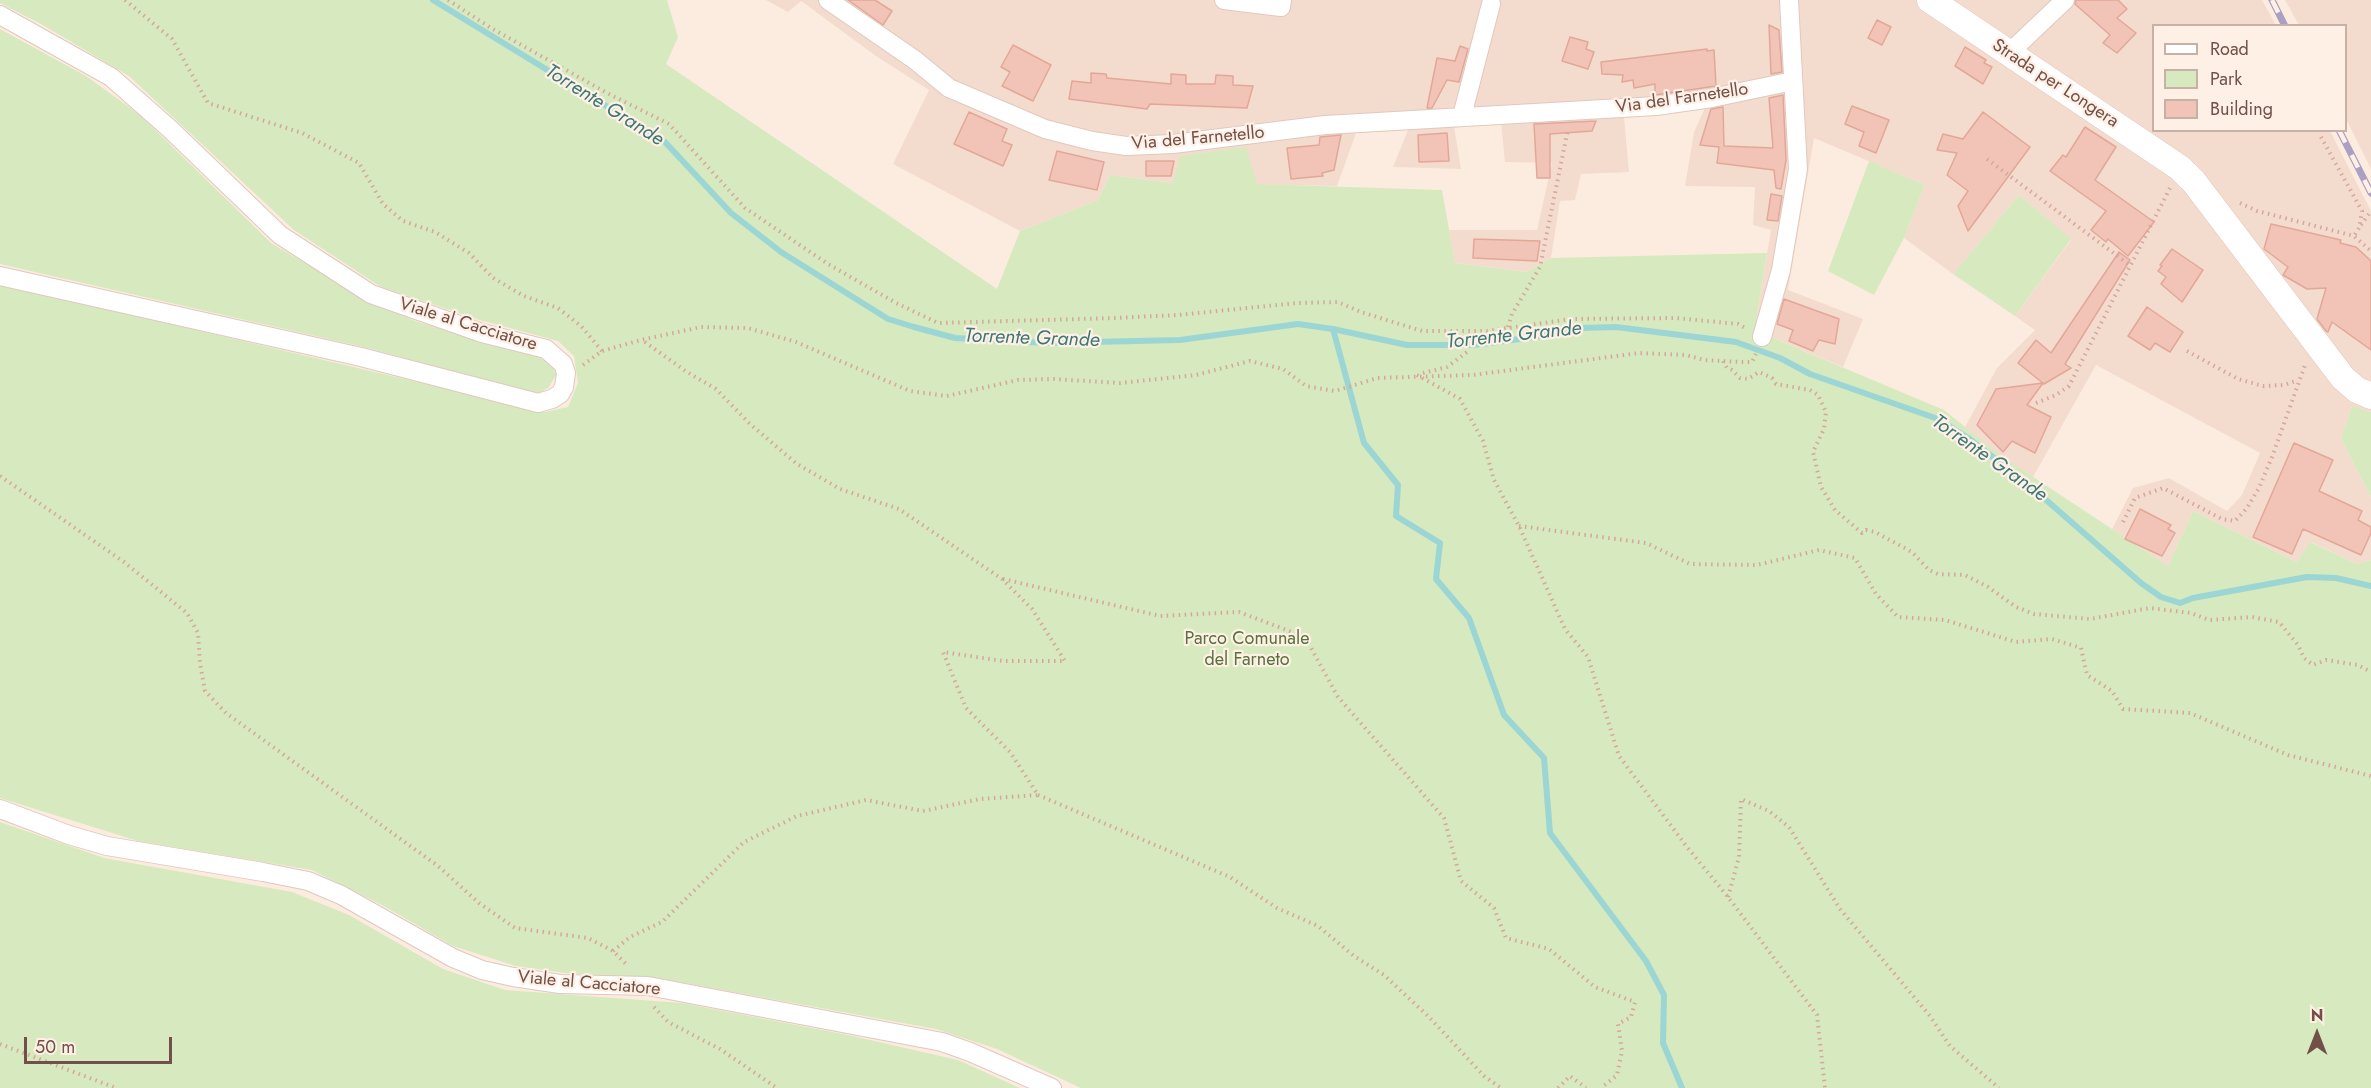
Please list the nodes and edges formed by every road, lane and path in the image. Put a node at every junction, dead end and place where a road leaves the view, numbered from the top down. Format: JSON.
{"nodes":[{"id":1,"x":125,"y":0,"type":"edge"},
{"id":2,"x":448,"y":0,"type":"edge"},
{"id":3,"x":828,"y":0,"type":"edge"},
{"id":4,"x":1224,"y":0,"type":"edge"},
{"id":5,"x":1282,"y":0,"type":"edge"},
{"id":6,"x":1789,"y":0,"type":"edge"},
{"id":7,"x":1930,"y":0,"type":"edge"},
{"id":8,"x":2065,"y":0,"type":"edge"},
{"id":9,"x":1491,"y":4,"type":"dead end"},
{"id":10,"x":0,"y":15,"type":"edge"},
{"id":11,"x":2008,"y":54,"type":"junction"},
{"id":12,"x":1793,"y":81,"type":"junction"},
{"id":13,"x":1572,"y":111,"type":"junction"},
{"id":14,"x":1462,"y":116,"type":"junction"},
{"id":15,"x":2321,"y":137,"type":"dead end"},
{"id":16,"x":1987,"y":159,"type":"dead end"},
{"id":17,"x":2180,"y":168,"type":"junction"},
{"id":18,"x":2237,"y":202,"type":"dead end"},
{"id":19,"x":2369,"y":214,"type":"dead end"},
{"id":20,"x":2359,"y":228,"type":"junction"},
{"id":21,"x":2354,"y":236,"type":"junction"},
{"id":22,"x":2371,"y":251,"type":"edge"},
{"id":23,"x":2131,"y":266,"type":"junction"},
{"id":24,"x":0,"y":276,"type":"edge"},
{"id":25,"x":1508,"y":327,"type":"junction"},
{"id":26,"x":1467,"y":332,"type":"junction"},
{"id":27,"x":1762,"y":337,"type":"joint"},
{"id":28,"x":641,"y":340,"type":"junction"},
{"id":29,"x":2318,"y":348,"type":"junction"},
{"id":30,"x":602,"y":351,"type":"junction"},
{"id":31,"x":2187,"y":351,"type":"dead end"},
{"id":32,"x":1755,"y":357,"type":"dead end"},
{"id":33,"x":1723,"y":362,"type":"junction"},
{"id":34,"x":566,"y":374,"type":"junction"},
{"id":35,"x":1417,"y":375,"type":"junction"},
{"id":36,"x":2299,"y":380,"type":"junction"},
{"id":37,"x":2371,"y":396,"type":"edge"},
{"id":38,"x":2036,"y":403,"type":"dead end"},
{"id":39,"x":0,"y":476,"type":"edge"},
{"id":40,"x":2123,"y":522,"type":"dead end"},
{"id":41,"x":1519,"y":526,"type":"junction"},
{"id":42,"x":1002,"y":579,"type":"junction"},
{"id":43,"x":2371,"y":672,"type":"edge"},
{"id":44,"x":2371,"y":776,"type":"edge"},
{"id":45,"x":1038,"y":795,"type":"junction"},
{"id":46,"x":0,"y":809,"type":"edge"},
{"id":47,"x":1728,"y":897,"type":"junction"},
{"id":48,"x":613,"y":951,"type":"junction"},
{"id":49,"x":648,"y":986,"type":"junction"},
{"id":50,"x":0,"y":1044,"type":"edge"},
{"id":51,"x":116,"y":1088,"type":"edge"},
{"id":52,"x":777,"y":1088,"type":"edge"},
{"id":53,"x":1052,"y":1088,"type":"edge"},
{"id":54,"x":1501,"y":1088,"type":"edge"},
{"id":55,"x":1558,"y":1088,"type":"edge"},
{"id":56,"x":1586,"y":1088,"type":"edge"},
{"id":57,"x":1601,"y":1088,"type":"edge"},
{"id":58,"x":1825,"y":1088,"type":"edge"},
{"id":59,"x":1999,"y":1088,"type":"edge"}],
"edges":[{"from":1,"to":30,"type":"path"},
{"from":2,"to":26,"type":"path"},
{"from":3,"to":14,"type":"street","name":"Via del Farnetello"},
{"from":4,"to":5,"type":"street"},
{"from":6,"to":12,"type":"street"},
{"from":7,"to":11,"type":"street","name":"Strada per Longera"},
{"from":8,"to":11,"type":"street"},
{"from":9,"to":14,"type":"street"},
{"from":10,"to":34,"type":"street","name":"Viale al Cacciatore"},
{"from":11,"to":17,"type":"street","name":"Strada per Longera"},
{"from":12,"to":13,"type":"street","name":"Via del Farnetello"},
{"from":12,"to":27,"type":"street"},
{"from":13,"to":14,"type":"street","name":"Via del Farnetello"},
{"from":13,"to":25,"type":"path"},
{"from":15,"to":20,"type":"path"},
{"from":16,"to":23,"type":"path"},
{"from":17,"to":23,"type":"path"},
{"from":17,"to":29,"type":"street","name":"Strada per Longera"},
{"from":18,"to":21,"type":"path"},
{"from":19,"to":20,"type":"path"},
{"from":20,"to":21,"type":"path"},
{"from":21,"to":22,"type":"path"},
{"from":23,"to":38,"type":"path"},
{"from":24,"to":34,"type":"street"},
{"from":25,"to":26,"type":"path"},
{"from":25,"to":27,"type":"path"},
{"from":26,"to":35,"type":"path"},
{"from":28,"to":30,"type":"path"},
{"from":28,"to":35,"type":"path"},
{"from":28,"to":42,"type":"path"},
{"from":29,"to":36,"type":"path"},
{"from":29,"to":37,"type":"street","name":"Strada per Longera"},
{"from":30,"to":34,"type":"path"},
{"from":31,"to":36,"type":"path"},
{"from":32,"to":33,"type":"path"},
{"from":33,"to":35,"type":"path"},
{"from":33,"to":43,"type":"path"},
{"from":35,"to":41,"type":"path"},
{"from":36,"to":40,"type":"path"},
{"from":39,"to":48,"type":"path"},
{"from":41,"to":44,"type":"path"},
{"from":41,"to":47,"type":"path"},
{"from":42,"to":45,"type":"path"},
{"from":42,"to":57,"type":"path"},
{"from":45,"to":48,"type":"path"},
{"from":45,"to":54,"type":"path"},
{"from":46,"to":49,"type":"street","name":"Viale al Cacciatore"},
{"from":47,"to":58,"type":"path"},
{"from":47,"to":59,"type":"path"},
{"from":48,"to":49,"type":"path"},
{"from":49,"to":52,"type":"path"},
{"from":49,"to":53,"type":"street","name":"Viale al Cacciatore"},
{"from":50,"to":51,"type":"path"},
{"from":55,"to":56,"type":"path"}]}
